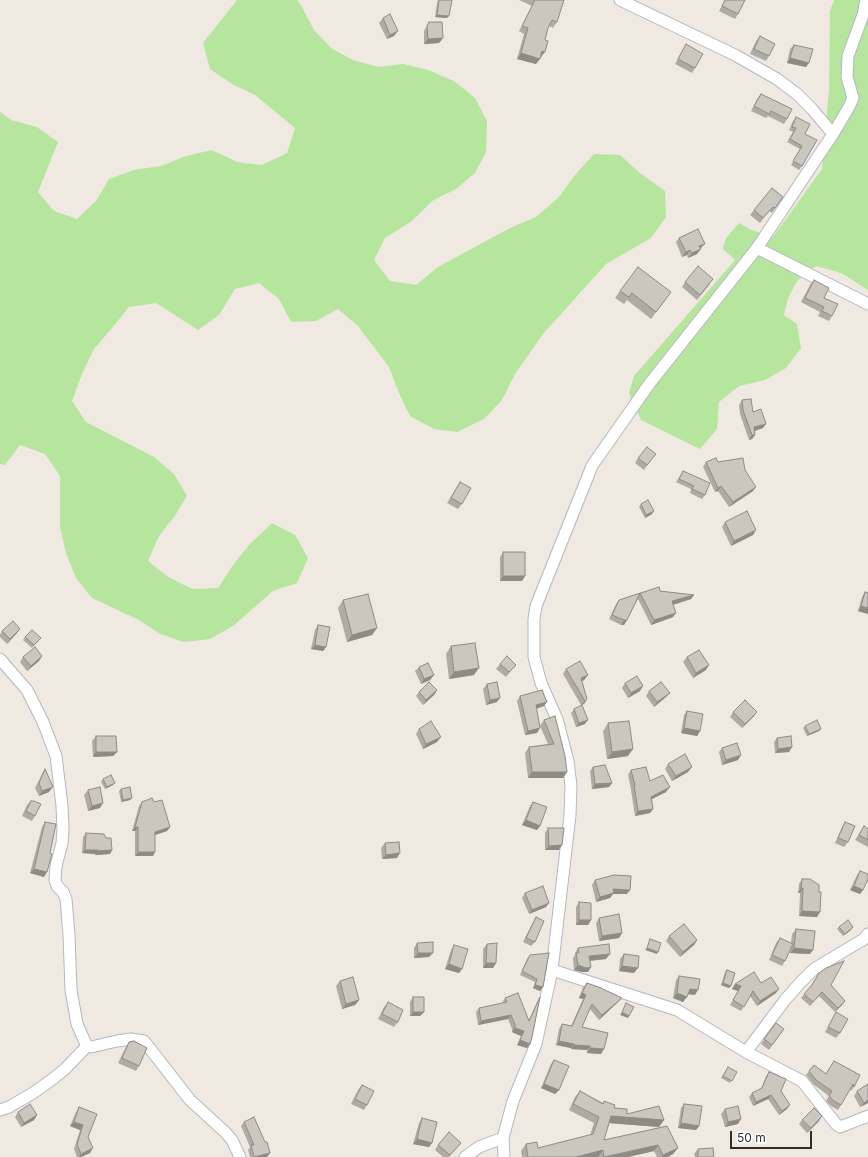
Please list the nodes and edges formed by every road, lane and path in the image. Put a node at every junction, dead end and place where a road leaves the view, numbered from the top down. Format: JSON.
{"nodes":[{"id":1,"x":620,"y":0,"type":"edge"},
{"id":2,"x":866,"y":0,"type":"edge"},
{"id":3,"x":833,"y":134,"type":"junction"},
{"id":4,"x":757,"y":248,"type":"junction"},
{"id":5,"x":868,"y":304,"type":"edge"},
{"id":6,"x":0,"y":659,"type":"edge"},
{"id":7,"x":868,"y":934,"type":"edge"},
{"id":8,"x":552,"y":970,"type":"junction"},
{"id":9,"x":87,"y":1046,"type":"junction"},
{"id":10,"x":746,"y":1052,"type":"junction"},
{"id":11,"x":0,"y":1110,"type":"edge"},
{"id":12,"x":868,"y":1116,"type":"edge"},
{"id":13,"x":503,"y":1138,"type":"junction"},
{"id":14,"x":240,"y":1157,"type":"edge"},
{"id":15,"x":465,"y":1157,"type":"edge"},
{"id":16,"x":504,"y":1157,"type":"edge"}],
"edges":[{"from":1,"to":3,"type":"street"},
{"from":2,"to":3,"type":"street"},
{"from":3,"to":4,"type":"street"},
{"from":4,"to":5,"type":"street"},
{"from":4,"to":8,"type":"street"},
{"from":6,"to":9,"type":"street"},
{"from":7,"to":10,"type":"street"},
{"from":8,"to":10,"type":"street"},
{"from":8,"to":13,"type":"street"},
{"from":9,"to":11,"type":"street"},
{"from":9,"to":14,"type":"street"},
{"from":10,"to":12,"type":"street"},
{"from":13,"to":15,"type":"street"},
{"from":13,"to":16,"type":"street"}]}
